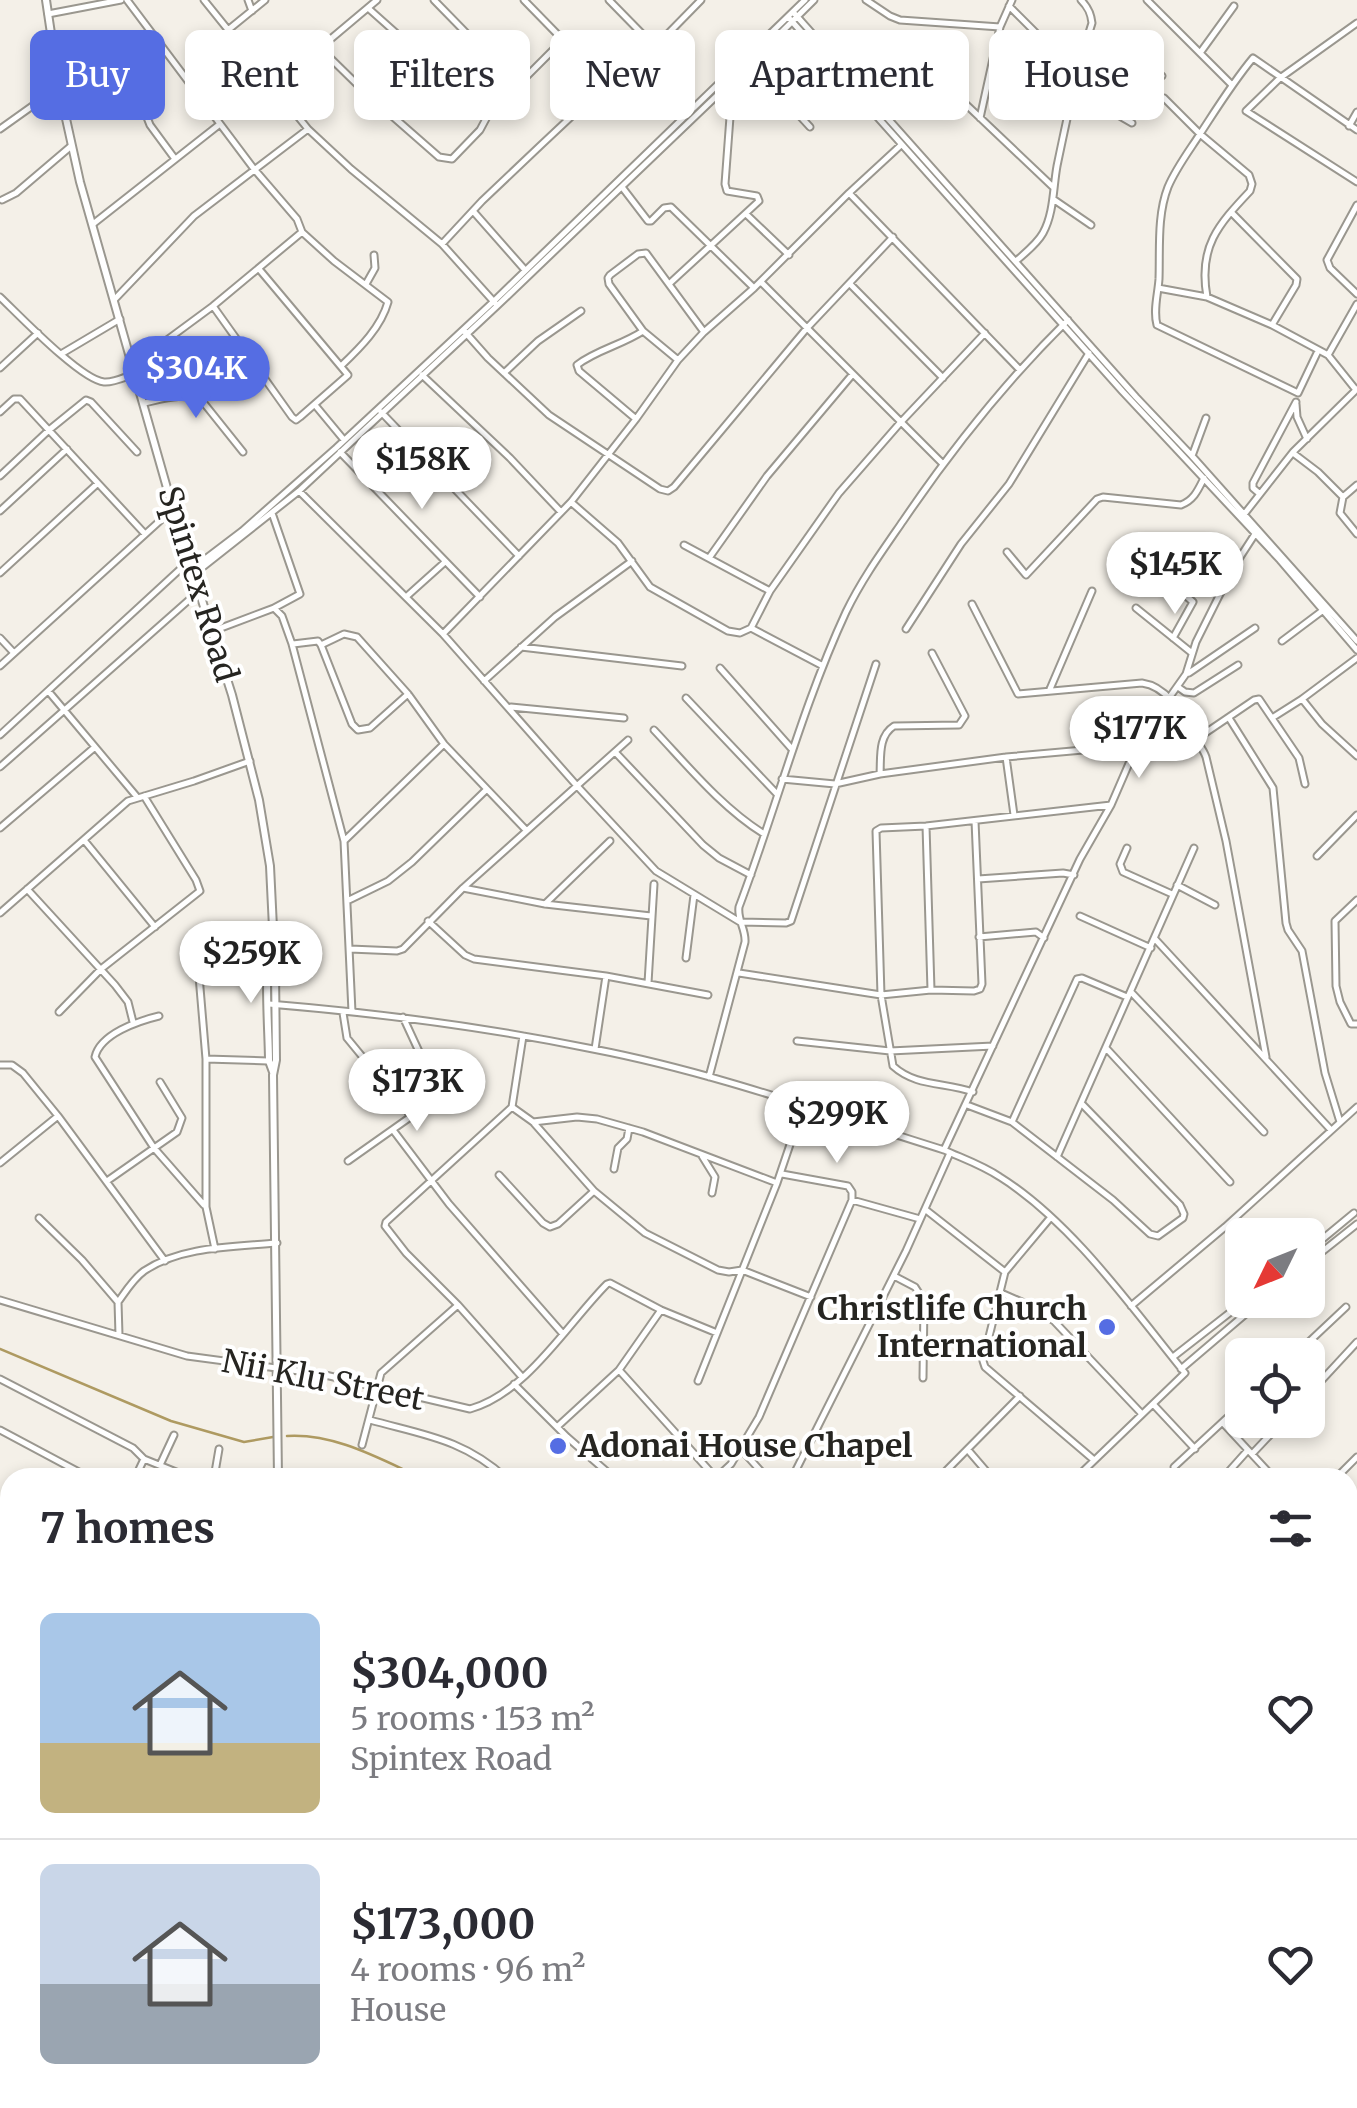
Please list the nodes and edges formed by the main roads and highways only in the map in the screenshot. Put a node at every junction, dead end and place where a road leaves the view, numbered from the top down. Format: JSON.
{"nodes":[{"id":1,"x":46,"y":0,"type":"edge"},
{"id":2,"x":272,"y":1004,"type":"junction"},
{"id":3,"x":274,"y":1075,"type":"junction"},
{"id":4,"x":278,"y":1468,"type":"edge"}],
"edges":[{"from":1,"to":2,"type":"main road","name":"Spintex Road"},
{"from":2,"to":3,"type":"main road","name":"Spintex Road"},
{"from":2,"to":3,"type":"main road","name":"Spintex Road"},
{"from":3,"to":4,"type":"main road","name":"Spintex Road"}]}
